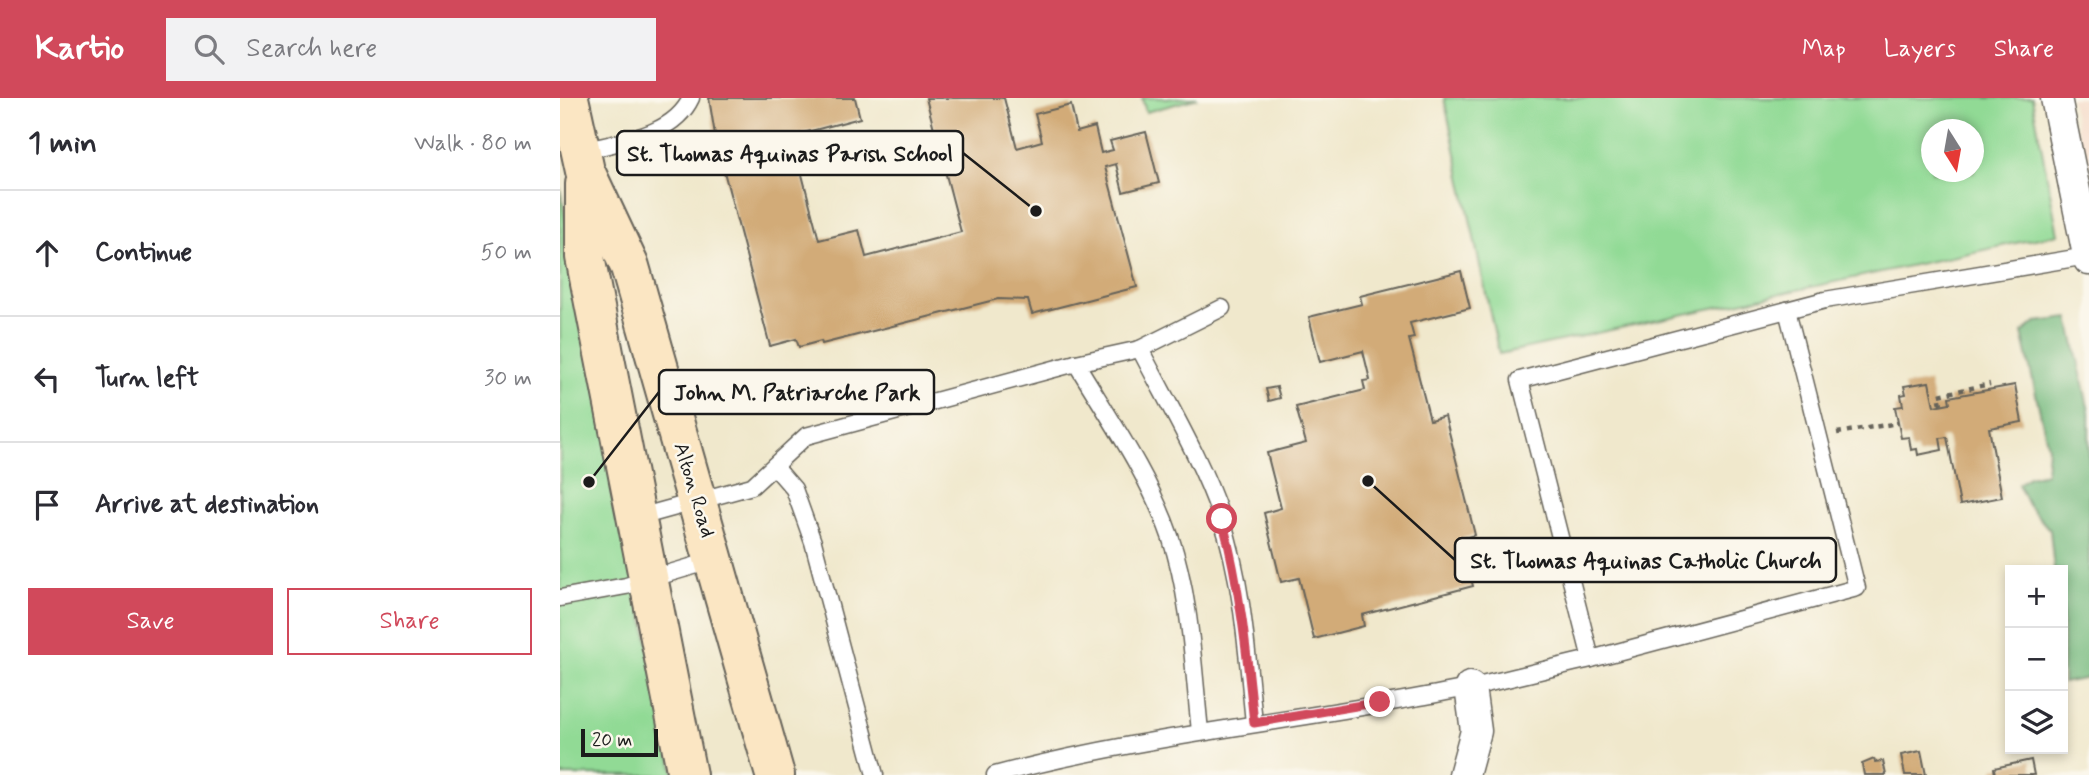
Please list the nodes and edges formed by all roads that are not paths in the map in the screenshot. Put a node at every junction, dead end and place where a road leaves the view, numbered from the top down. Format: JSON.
{"nodes":[{"id":1,"x":569,"y":98,"type":"edge"},
{"id":2,"x":691,"y":98,"type":"edge"},
{"id":3,"x":2056,"y":98,"type":"edge"},
{"id":4,"x":583,"y":162,"type":"junction"},
{"id":5,"x":2088,"y":258,"type":"edge"},
{"id":6,"x":1222,"y":308,"type":"dead end"},
{"id":7,"x":1787,"y":310,"type":"junction"},
{"id":8,"x":1140,"y":349,"type":"junction"},
{"id":9,"x":1076,"y":363,"type":"junction"},
{"id":10,"x":774,"y":466,"type":"junction"},
{"id":11,"x":699,"y":503,"type":"junction"},
{"id":12,"x":636,"y":518,"type":"junction"},
{"id":13,"x":714,"y":560,"type":"junction"},
{"id":14,"x":648,"y":580,"type":"junction"},
{"id":15,"x":560,"y":598,"type":"edge"},
{"id":16,"x":1591,"y":659,"type":"junction"},
{"id":17,"x":1470,"y":687,"type":"junction"},
{"id":18,"x":1254,"y":723,"type":"junction"},
{"id":19,"x":1200,"y":731,"type":"junction"},
{"id":20,"x":687,"y":775,"type":"edge"},
{"id":21,"x":775,"y":775,"type":"edge"},
{"id":22,"x":875,"y":775,"type":"edge"},
{"id":23,"x":995,"y":775,"type":"edge"},
{"id":24,"x":1464,"y":775,"type":"edge"}],
"edges":[{"from":1,"to":4,"type":"street","name":"Alton Road"},
{"from":2,"to":4,"type":"lane"},
{"from":3,"to":5,"type":"street"},
{"from":4,"to":11,"type":"street","name":"Alton Road"},
{"from":4,"to":12,"type":"street","name":"Alton Road"},
{"from":5,"to":7,"type":"lane"},
{"from":6,"to":8,"type":"lane"},
{"from":7,"to":16,"type":"lane"},
{"from":7,"to":16,"type":"lane"},
{"from":8,"to":9,"type":"lane"},
{"from":8,"to":18,"type":"lane"},
{"from":9,"to":10,"type":"lane"},
{"from":9,"to":19,"type":"lane"},
{"from":10,"to":11,"type":"lane"},
{"from":10,"to":22,"type":"lane"},
{"from":11,"to":12,"type":"lane"},
{"from":11,"to":13,"type":"street","name":"Alton Road"},
{"from":12,"to":14,"type":"street","name":"Alton Road"},
{"from":13,"to":14,"type":"lane"},
{"from":13,"to":21,"type":"street","name":"Alton Road"},
{"from":14,"to":15,"type":"lane"},
{"from":14,"to":20,"type":"street","name":"Alton Road"},
{"from":16,"to":17,"type":"lane"},
{"from":17,"to":18,"type":"lane"},
{"from":17,"to":24,"type":"street"},
{"from":18,"to":19,"type":"lane"},
{"from":19,"to":23,"type":"lane"}]}
